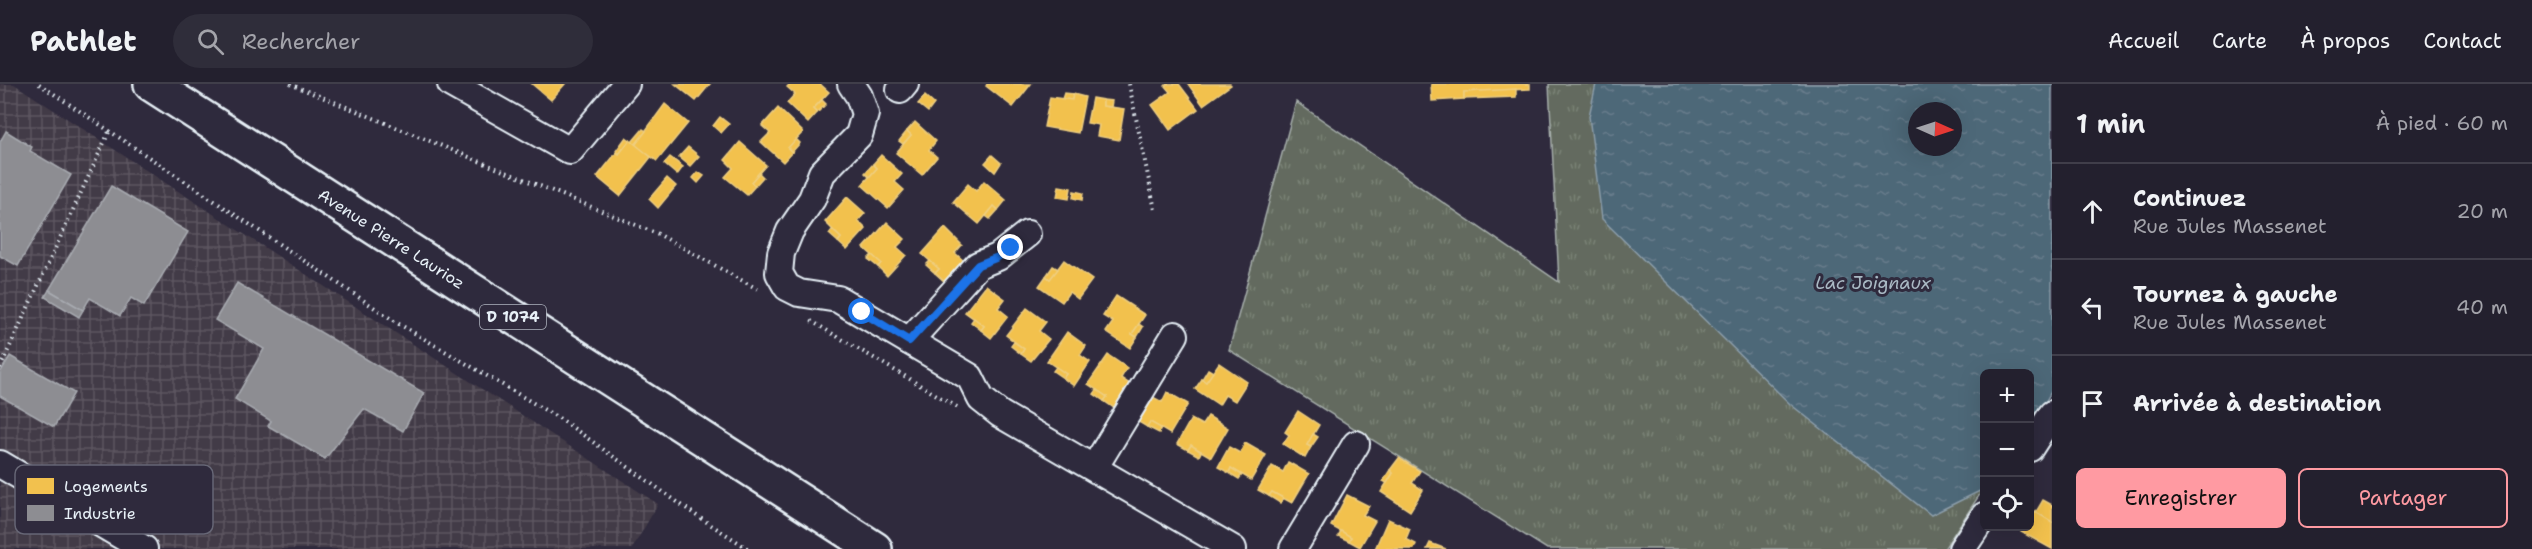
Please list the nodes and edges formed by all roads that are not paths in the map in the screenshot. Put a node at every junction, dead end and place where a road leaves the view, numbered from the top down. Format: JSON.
{"nodes":[{"id":1,"x":151,"y":84,"type":"edge"},
{"id":2,"x":451,"y":84,"type":"edge"},
{"id":3,"x":627,"y":84,"type":"edge"},
{"id":4,"x":850,"y":84,"type":"edge"},
{"id":5,"x":1027,"y":234,"type":"dead end"},
{"id":6,"x":1175,"y":335,"type":"dead end"},
{"id":7,"x":909,"y":341,"type":"junction"},
{"id":8,"x":2052,"y":414,"type":"edge"},
{"id":9,"x":2034,"y":442,"type":"edge"},
{"id":10,"x":1356,"y":444,"type":"dead end"},
{"id":11,"x":0,"y":464,"type":"edge"},
{"id":12,"x":1094,"y":468,"type":"junction"},
{"id":13,"x":15,"y":473,"type":"edge"},
{"id":14,"x":1980,"y":522,"type":"edge"},
{"id":15,"x":119,"y":534,"type":"edge"},
{"id":16,"x":144,"y":549,"type":"edge"},
{"id":17,"x":875,"y":549,"type":"edge"},
{"id":18,"x":1233,"y":549,"type":"edge"},
{"id":19,"x":1293,"y":549,"type":"edge"},
{"id":20,"x":1962,"y":549,"type":"edge"}],
"edges":[{"from":1,"to":17,"type":"main road","name":"Avenue Pierre Laurioz","number":"D 1074"},
{"from":2,"to":3,"type":"street"},
{"from":4,"to":7,"type":"street"},
{"from":5,"to":7,"type":"street"},
{"from":6,"to":12,"type":"street"},
{"from":7,"to":12,"type":"street"},
{"from":8,"to":9,"type":"street"},
{"from":10,"to":19,"type":"street"},
{"from":11,"to":13,"type":"street"},
{"from":12,"to":18,"type":"street"},
{"from":14,"to":20,"type":"street"},
{"from":15,"to":16,"type":"street"}]}
